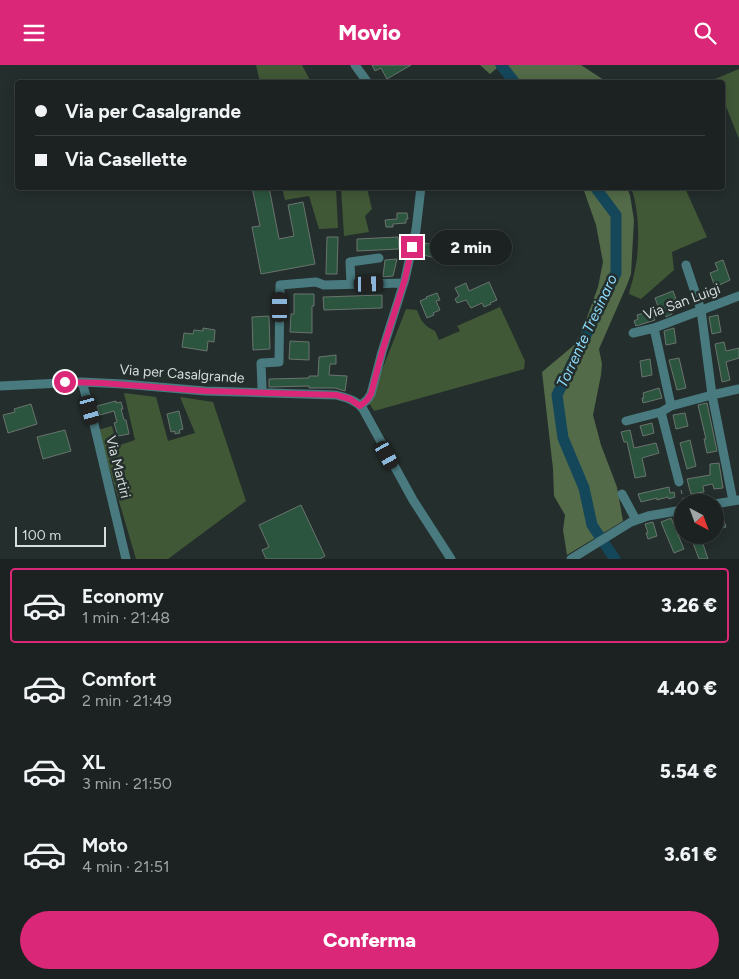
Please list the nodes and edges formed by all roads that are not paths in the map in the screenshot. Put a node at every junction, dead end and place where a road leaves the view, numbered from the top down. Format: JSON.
{"nodes":[{"id":1,"x":355,"y":65,"type":"edge"},
{"id":2,"x":366,"y":80,"type":"edge"},
{"id":3,"x":421,"y":190,"type":"edge"},
{"id":4,"x":379,"y":258,"type":"dead end"},
{"id":5,"x":686,"y":265,"type":"dead end"},
{"id":6,"x":404,"y":283,"type":"junction"},
{"id":7,"x":351,"y":284,"type":"junction"},
{"id":8,"x":739,"y":296,"type":"edge"},
{"id":9,"x":701,"y":310,"type":"junction"},
{"id":10,"x":654,"y":328,"type":"junction"},
{"id":11,"x":633,"y":333,"type":"dead end"},
{"id":12,"x":82,"y":382,"type":"junction"},
{"id":13,"x":0,"y":385,"type":"edge"},
{"id":14,"x":262,"y":388,"type":"dead end"},
{"id":15,"x":739,"y":389,"type":"edge"},
{"id":16,"x":712,"y":395,"type":"junction"},
{"id":17,"x":360,"y":406,"type":"junction"},
{"id":18,"x":671,"y":406,"type":"junction"},
{"id":19,"x":660,"y":412,"type":"junction"},
{"id":20,"x":626,"y":421,"type":"dead end"},
{"id":21,"x":679,"y":482,"type":"road end"},
{"id":22,"x":622,"y":494,"type":"dead end"},
{"id":23,"x":736,"y":500,"type":"edge"},
{"id":24,"x":674,"y":511,"type":"edge"},
{"id":25,"x":633,"y":521,"type":"junction"},
{"id":26,"x":126,"y":559,"type":"edge"},
{"id":27,"x":452,"y":559,"type":"edge"},
{"id":28,"x":570,"y":559,"type":"edge"}],
"edges":[{"from":1,"to":2,"type":"street"},
{"from":3,"to":6,"type":"street"},
{"from":4,"to":7,"type":"street"},
{"from":5,"to":9,"type":"street"},
{"from":6,"to":7,"type":"street"},
{"from":6,"to":17,"type":"street"},
{"from":7,"to":14,"type":"street"},
{"from":8,"to":9,"type":"street","name":"Via San Luigi"},
{"from":9,"to":10,"type":"street","name":"Via San Luigi"},
{"from":9,"to":16,"type":"street"},
{"from":10,"to":11,"type":"street","name":"Via San Luigi"},
{"from":10,"to":18,"type":"street"},
{"from":12,"to":13,"type":"street","name":"Via per Casalgrande"},
{"from":12,"to":17,"type":"street","name":"Via per Casalgrande"},
{"from":12,"to":26,"type":"street","name":"Via Martiri"},
{"from":15,"to":16,"type":"street"},
{"from":16,"to":18,"type":"street"},
{"from":16,"to":23,"type":"street"},
{"from":17,"to":27,"type":"street"},
{"from":18,"to":19,"type":"street"},
{"from":19,"to":20,"type":"street"},
{"from":19,"to":21,"type":"street"},
{"from":22,"to":25,"type":"street"},
{"from":24,"to":25,"type":"street"},
{"from":25,"to":28,"type":"street"}]}
